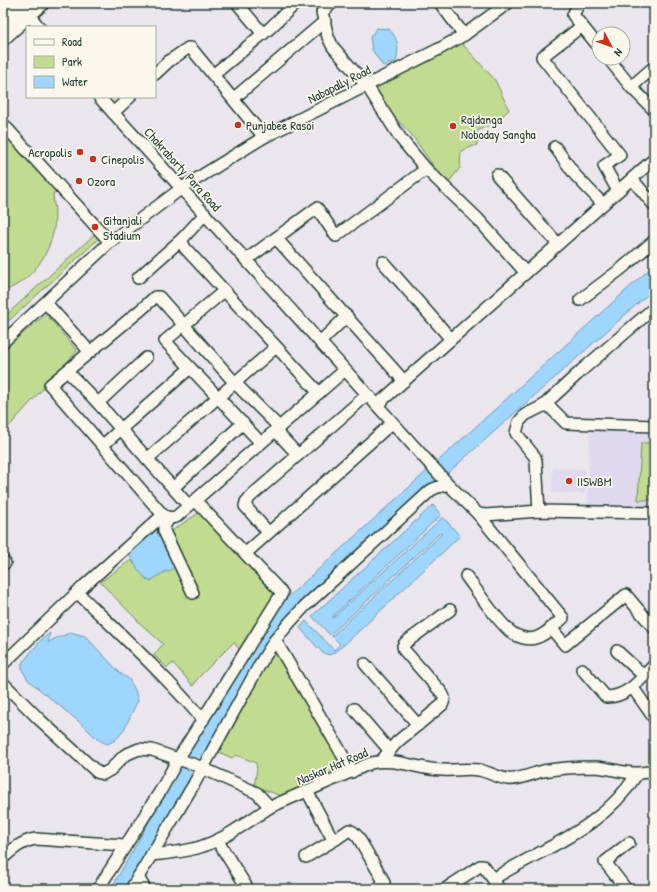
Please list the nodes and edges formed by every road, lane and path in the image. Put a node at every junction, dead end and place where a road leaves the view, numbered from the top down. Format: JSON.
{"nodes":[{"id":1,"x":42,"y":3,"type":"edge"},
{"id":2,"x":237,"y":3,"type":"edge"},
{"id":3,"x":296,"y":3,"type":"edge"},
{"id":4,"x":332,"y":3,"type":"edge"},
{"id":5,"x":440,"y":3,"type":"edge"},
{"id":6,"x":508,"y":3,"type":"edge"},
{"id":7,"x":580,"y":3,"type":"edge"},
{"id":8,"x":22,"y":6,"type":"edge"},
{"id":9,"x":493,"y":7,"type":"edge"},
{"id":10,"x":3,"y":20,"type":"edge"},
{"id":11,"x":325,"y":21,"type":"junction"},
{"id":12,"x":38,"y":26,"type":"edge"},
{"id":13,"x":582,"y":26,"type":"junction"},
{"id":14,"x":263,"y":34,"type":"junction"},
{"id":15,"x":464,"y":35,"type":"junction"},
{"id":16,"x":591,"y":37,"type":"edge"},
{"id":17,"x":3,"y":38,"type":"edge"},
{"id":18,"x":614,"y":66,"type":"edge"},
{"id":19,"x":654,"y":67,"type":"edge"},
{"id":20,"x":156,"y":73,"type":"edge"},
{"id":21,"x":213,"y":75,"type":"junction"},
{"id":22,"x":367,"y":86,"type":"junction"},
{"id":23,"x":631,"y":87,"type":"junction"},
{"id":24,"x":100,"y":98,"type":"edge"},
{"id":25,"x":129,"y":98,"type":"edge"},
{"id":26,"x":233,"y":99,"type":"junction"},
{"id":27,"x":654,"y":110,"type":"edge"},
{"id":28,"x":113,"y":113,"type":"junction"},
{"id":29,"x":3,"y":124,"type":"edge"},
{"id":30,"x":264,"y":137,"type":"junction"},
{"id":31,"x":555,"y":147,"type":"dead end"},
{"id":32,"x":654,"y":159,"type":"edge"},
{"id":33,"x":426,"y":169,"type":"junction"},
{"id":34,"x":497,"y":175,"type":"dead end"},
{"id":35,"x":632,"y":179,"type":"junction"},
{"id":36,"x":182,"y":188,"type":"junction"},
{"id":37,"x":618,"y":191,"type":"junction"},
{"id":38,"x":603,"y":204,"type":"junction"},
{"id":39,"x":654,"y":205,"type":"edge"},
{"id":40,"x":205,"y":214,"type":"junction"},
{"id":41,"x":183,"y":238,"type":"junction"},
{"id":42,"x":276,"y":238,"type":"junction"},
{"id":43,"x":654,"y":241,"type":"edge"},
{"id":44,"x":110,"y":242,"type":"junction"},
{"id":45,"x":558,"y":244,"type":"junction"},
{"id":46,"x":246,"y":260,"type":"junction"},
{"id":47,"x":383,"y":262,"type":"dead end"},
{"id":48,"x":526,"y":273,"type":"junction"},
{"id":49,"x":138,"y":278,"type":"dead end"},
{"id":50,"x":224,"y":291,"type":"junction"},
{"id":51,"x":580,"y":300,"type":"dead end"},
{"id":52,"x":46,"y":302,"type":"junction"},
{"id":53,"x":654,"y":308,"type":"edge"},
{"id":54,"x":347,"y":316,"type":"junction"},
{"id":55,"x":184,"y":325,"type":"junction"},
{"id":56,"x":451,"y":339,"type":"junction"},
{"id":57,"x":3,"y":342,"type":"edge"},
{"id":58,"x":320,"y":342,"type":"junction"},
{"id":59,"x":276,"y":347,"type":"junction"},
{"id":60,"x":90,"y":352,"type":"junction"},
{"id":61,"x":146,"y":358,"type":"dead end"},
{"id":62,"x":190,"y":368,"type":"junction"},
{"id":63,"x":345,"y":370,"type":"junction"},
{"id":64,"x":67,"y":371,"type":"junction"},
{"id":65,"x":404,"y":381,"type":"junction"},
{"id":66,"x":236,"y":383,"type":"junction"},
{"id":67,"x":318,"y":394,"type":"junction"},
{"id":68,"x":367,"y":395,"type":"junction"},
{"id":69,"x":219,"y":398,"type":"junction"},
{"id":70,"x":98,"y":403,"type":"junction"},
{"id":71,"x":376,"y":405,"type":"junction"},
{"id":72,"x":543,"y":406,"type":"junction"},
{"id":73,"x":243,"y":423,"type":"junction"},
{"id":74,"x":392,"y":423,"type":"junction"},
{"id":75,"x":654,"y":426,"type":"edge"},
{"id":76,"x":120,"y":429,"type":"junction"},
{"id":77,"x":277,"y":429,"type":"junction"},
{"id":78,"x":261,"y":443,"type":"junction"},
{"id":79,"x":103,"y":445,"type":"junction"},
{"id":80,"x":298,"y":455,"type":"junction"},
{"id":81,"x":147,"y":459,"type":"junction"},
{"id":82,"x":446,"y":482,"type":"junction"},
{"id":83,"x":172,"y":488,"type":"junction"},
{"id":84,"x":192,"y":502,"type":"junction"},
{"id":85,"x":539,"y":511,"type":"junction"},
{"id":86,"x":654,"y":513,"type":"edge"},
{"id":87,"x":478,"y":514,"type":"junction"},
{"id":88,"x":166,"y":516,"type":"junction"},
{"id":89,"x":268,"y":532,"type":"junction"},
{"id":90,"x":246,"y":553,"type":"junction"},
{"id":91,"x":466,"y":576,"type":"dead end"},
{"id":92,"x":77,"y":592,"type":"junction"},
{"id":93,"x":193,"y":593,"type":"dead end"},
{"id":94,"x":450,"y":610,"type":"dead end"},
{"id":95,"x":551,"y":628,"type":"junction"},
{"id":96,"x":654,"y":628,"type":"edge"},
{"id":97,"x":275,"y":640,"type":"junction"},
{"id":98,"x":617,"y":651,"type":"dead end"},
{"id":99,"x":3,"y":664,"type":"edge"},
{"id":100,"x":365,"y":664,"type":"dead end"},
{"id":101,"x":654,"y":665,"type":"edge"},
{"id":102,"x":582,"y":669,"type":"dead end"},
{"id":103,"x":644,"y":676,"type":"junction"},
{"id":104,"x":3,"y":683,"type":"edge"},
{"id":105,"x":633,"y":688,"type":"junction"},
{"id":106,"x":354,"y":709,"type":"dead end"},
{"id":107,"x":654,"y":718,"type":"edge"},
{"id":108,"x":203,"y":720,"type":"junction"},
{"id":109,"x":418,"y":725,"type":"junction"},
{"id":110,"x":389,"y":750,"type":"junction"},
{"id":111,"x":180,"y":760,"type":"junction"},
{"id":112,"x":381,"y":761,"type":"junction"},
{"id":113,"x":200,"y":768,"type":"junction"},
{"id":114,"x":654,"y":770,"type":"edge"},
{"id":115,"x":352,"y":772,"type":"junction"},
{"id":116,"x":637,"y":774,"type":"junction"},
{"id":117,"x":307,"y":791,"type":"junction"},
{"id":118,"x":270,"y":808,"type":"junction"},
{"id":119,"x":336,"y":839,"type":"junction"},
{"id":120,"x":217,"y":840,"type":"junction"},
{"id":121,"x":629,"y":844,"type":"dead end"},
{"id":122,"x":125,"y":845,"type":"junction"},
{"id":123,"x":151,"y":855,"type":"junction"},
{"id":124,"x":306,"y":857,"type":"dead end"},
{"id":125,"x":3,"y":858,"type":"edge"},
{"id":126,"x":138,"y":877,"type":"junction"},
{"id":127,"x":493,"y":879,"type":"junction"},
{"id":128,"x":98,"y":889,"type":"edge"},
{"id":129,"x":131,"y":889,"type":"edge"},
{"id":130,"x":145,"y":889,"type":"edge"},
{"id":131,"x":248,"y":889,"type":"edge"},
{"id":132,"x":377,"y":889,"type":"edge"},
{"id":133,"x":445,"y":889,"type":"edge"},
{"id":134,"x":499,"y":889,"type":"edge"},
{"id":135,"x":626,"y":889,"type":"edge"}],
"edges":[{"from":1,"to":8,"type":"main road"},
{"from":2,"to":14,"type":"street"},
{"from":3,"to":14,"type":"street"},
{"from":4,"to":11,"type":"street"},
{"from":5,"to":15,"type":"street"},
{"from":6,"to":9,"type":"street","name":"Nabapally Road"},
{"from":7,"to":13,"type":"street"},
{"from":8,"to":10,"type":"main road"},
{"from":8,"to":12,"type":"street"},
{"from":8,"to":17,"type":"main road"},
{"from":9,"to":15,"type":"street","name":"Nabapally Road"},
{"from":11,"to":22,"type":"street"},
{"from":11,"to":26,"type":"street"},
{"from":13,"to":16,"type":"street"},
{"from":13,"to":37,"type":"street"},
{"from":14,"to":21,"type":"street"},
{"from":15,"to":22,"type":"street","name":"Nabapally Road"},
{"from":18,"to":23,"type":"street"},
{"from":19,"to":23,"type":"street"},
{"from":20,"to":21,"type":"street"},
{"from":21,"to":26,"type":"street"},
{"from":22,"to":30,"type":"street","name":"Nabapally Road"},
{"from":22,"to":33,"type":"street"},
{"from":23,"to":27,"type":"street"},
{"from":24,"to":28,"type":"street","name":"Chakraborty Para Road"},
{"from":25,"to":28,"type":"street"},
{"from":26,"to":30,"type":"street"},
{"from":28,"to":36,"type":"street","name":"Chakraborty Para Road"},
{"from":29,"to":44,"type":"street"},
{"from":30,"to":36,"type":"street","name":"Nabapally Road"},
{"from":31,"to":38,"type":"street"},
{"from":32,"to":35,"type":"street"},
{"from":33,"to":42,"type":"street"},
{"from":33,"to":48,"type":"street"},
{"from":34,"to":45,"type":"street"},
{"from":35,"to":37,"type":"street"},
{"from":35,"to":39,"type":"street"},
{"from":36,"to":40,"type":"street","name":"Chakraborty Para Road"},
{"from":36,"to":44,"type":"street","name":"Nabapally Road"},
{"from":37,"to":38,"type":"street"},
{"from":38,"to":45,"type":"street"},
{"from":40,"to":41,"type":"street"},
{"from":40,"to":46,"type":"street","name":"Chakraborty Para Road"},
{"from":41,"to":49,"type":"street"},
{"from":41,"to":50,"type":"street"},
{"from":42,"to":46,"type":"street"},
{"from":42,"to":54,"type":"street"},
{"from":43,"to":51,"type":"street"},
{"from":44,"to":52,"type":"street","name":"Nabapally Road"},
{"from":45,"to":48,"type":"street"},
{"from":46,"to":58,"type":"street","name":"Chakraborty Para Road"},
{"from":47,"to":56,"type":"street"},
{"from":48,"to":56,"type":"street"},
{"from":50,"to":55,"type":"street"},
{"from":50,"to":59,"type":"street"},
{"from":52,"to":57,"type":"street","name":"Nabapally Road"},
{"from":52,"to":60,"type":"street"},
{"from":53,"to":72,"type":"street"},
{"from":54,"to":58,"type":"street"},
{"from":54,"to":65,"type":"street"},
{"from":55,"to":60,"type":"street"},
{"from":55,"to":62,"type":"street"},
{"from":55,"to":66,"type":"street"},
{"from":56,"to":65,"type":"street"},
{"from":58,"to":63,"type":"street","name":"Chakraborty Para Road"},
{"from":59,"to":66,"type":"street"},
{"from":59,"to":67,"type":"street"},
{"from":60,"to":64,"type":"street"},
{"from":61,"to":70,"type":"street"},
{"from":62,"to":69,"type":"street"},
{"from":62,"to":76,"type":"street"},
{"from":63,"to":67,"type":"street"},
{"from":63,"to":68,"type":"street","name":"Chakraborty Para Road"},
{"from":64,"to":70,"type":"street"},
{"from":64,"to":79,"type":"street"},
{"from":65,"to":71,"type":"street"},
{"from":66,"to":69,"type":"street"},
{"from":66,"to":77,"type":"street"},
{"from":67,"to":77,"type":"street"},
{"from":68,"to":71,"type":"street","name":"Chakraborty Para Road"},
{"from":68,"to":80,"type":"street"},
{"from":69,"to":73,"type":"street"},
{"from":69,"to":81,"type":"street"},
{"from":70,"to":76,"type":"street"},
{"from":71,"to":74,"type":"street","name":"Chakraborty Para Road"},
{"from":72,"to":75,"type":"street"},
{"from":72,"to":85,"type":"street"},
{"from":73,"to":78,"type":"street"},
{"from":73,"to":83,"type":"street"},
{"from":74,"to":82,"type":"street","name":"Chakraborty Para Road"},
{"from":74,"to":89,"type":"street"},
{"from":76,"to":79,"type":"street"},
{"from":76,"to":81,"type":"street"},
{"from":77,"to":78,"type":"street"},
{"from":77,"to":80,"type":"street"},
{"from":78,"to":84,"type":"street"},
{"from":79,"to":88,"type":"street"},
{"from":80,"to":89,"type":"street"},
{"from":81,"to":83,"type":"street"},
{"from":82,"to":87,"type":"street","name":"Chakraborty Para Road"},
{"from":82,"to":97,"type":"street"},
{"from":83,"to":84,"type":"street"},
{"from":84,"to":88,"type":"street"},
{"from":84,"to":90,"type":"street"},
{"from":85,"to":86,"type":"street"},
{"from":85,"to":87,"type":"street"},
{"from":87,"to":95,"type":"street","name":"Chakraborty Para Road"},
{"from":88,"to":92,"type":"street"},
{"from":88,"to":93,"type":"street"},
{"from":89,"to":90,"type":"street"},
{"from":90,"to":108,"type":"street"},
{"from":91,"to":95,"type":"street"},
{"from":92,"to":99,"type":"street"},
{"from":92,"to":108,"type":"street"},
{"from":94,"to":109,"type":"street"},
{"from":95,"to":96,"type":"street"},
{"from":97,"to":113,"type":"street"},
{"from":97,"to":115,"type":"street"},
{"from":98,"to":103,"type":"street"},
{"from":100,"to":109,"type":"street"},
{"from":101,"to":103,"type":"street"},
{"from":102,"to":105,"type":"street"},
{"from":103,"to":105,"type":"street"},
{"from":104,"to":111,"type":"street"},
{"from":105,"to":107,"type":"street"},
{"from":106,"to":110,"type":"street"},
{"from":108,"to":111,"type":"street"},
{"from":109,"to":110,"type":"street"},
{"from":110,"to":112,"type":"street"},
{"from":111,"to":113,"type":"street"},
{"from":111,"to":122,"type":"street"},
{"from":112,"to":115,"type":"street","name":"Naskar Hat Road"},
{"from":112,"to":116,"type":"street","name":"Naskar Hat Road"},
{"from":113,"to":118,"type":"street"},
{"from":113,"to":123,"type":"street"},
{"from":114,"to":116,"type":"street","name":"Naskar Hat Road"},
{"from":115,"to":117,"type":"street","name":"Naskar Hat Road"},
{"from":116,"to":127,"type":"street"},
{"from":117,"to":118,"type":"street","name":"Naskar Hat Road"},
{"from":117,"to":119,"type":"street"},
{"from":118,"to":120,"type":"street","name":"Naskar Hat Road"},
{"from":119,"to":124,"type":"street"},
{"from":119,"to":132,"type":"street"},
{"from":120,"to":123,"type":"street","name":"Naskar Hat Road"},
{"from":120,"to":131,"type":"street"},
{"from":121,"to":135,"type":"street"},
{"from":122,"to":125,"type":"street"},
{"from":122,"to":128,"type":"street"},
{"from":123,"to":126,"type":"street"},
{"from":126,"to":129,"type":"street"},
{"from":126,"to":130,"type":"street"},
{"from":127,"to":133,"type":"street"},
{"from":127,"to":134,"type":"street"}]}
